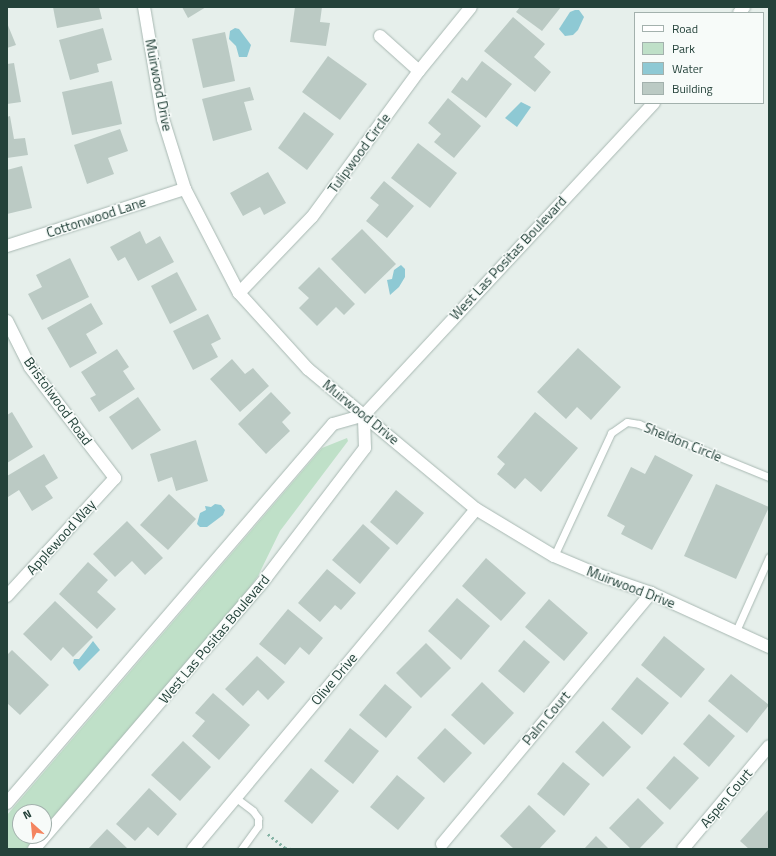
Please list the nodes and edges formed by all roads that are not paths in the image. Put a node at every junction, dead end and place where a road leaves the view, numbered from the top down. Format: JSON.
{"nodes":[{"id":1,"x":144,"y":7,"type":"edge"},
{"id":2,"x":471,"y":7,"type":"edge"},
{"id":3,"x":380,"y":36,"type":"dead end"},
{"id":4,"x":419,"y":71,"type":"junction"},
{"id":5,"x":653,"y":104,"type":"edge"},
{"id":6,"x":185,"y":189,"type":"junction"},
{"id":7,"x":7,"y":246,"type":"edge"},
{"id":8,"x":239,"y":293,"type":"junction"},
{"id":9,"x":7,"y":321,"type":"edge"},
{"id":10,"x":364,"y":415,"type":"junction"},
{"id":11,"x":115,"y":478,"type":"joint"},
{"id":12,"x":769,"y":478,"type":"edge"},
{"id":13,"x":476,"y":509,"type":"junction"},
{"id":14,"x":554,"y":556,"type":"junction"},
{"id":15,"x":769,"y":557,"type":"edge"},
{"id":16,"x":651,"y":593,"type":"junction"},
{"id":17,"x":7,"y":596,"type":"edge"},
{"id":18,"x":736,"y":630,"type":"junction"},
{"id":19,"x":769,"y":647,"type":"edge"},
{"id":20,"x":769,"y":746,"type":"edge"},
{"id":21,"x":236,"y":798,"type":"junction"},
{"id":22,"x":7,"y":804,"type":"edge"},
{"id":23,"x":442,"y":844,"type":"dead end"},
{"id":24,"x":34,"y":849,"type":"edge"},
{"id":25,"x":193,"y":849,"type":"edge"},
{"id":26,"x":241,"y":849,"type":"edge"},
{"id":27,"x":683,"y":849,"type":"edge"}],
"edges":[{"from":1,"to":6,"type":"street","name":"Muirwood Drive"},
{"from":2,"to":4,"type":"street","name":"Tulipwood Circle"},
{"from":3,"to":4,"type":"street"},
{"from":4,"to":8,"type":"street","name":"Tulipwood Circle"},
{"from":5,"to":10,"type":"street","name":"West Las Positas Boulevard"},
{"from":6,"to":7,"type":"street","name":"Cottonwood Lane"},
{"from":6,"to":8,"type":"street","name":"Muirwood Drive"},
{"from":8,"to":10,"type":"street","name":"Muirwood Drive"},
{"from":9,"to":11,"type":"street","name":"Bristolwood Road"},
{"from":10,"to":13,"type":"street","name":"Muirwood Drive"},
{"from":10,"to":22,"type":"street"},
{"from":10,"to":24,"type":"street","name":"West Las Positas Boulevard"},
{"from":11,"to":17,"type":"street","name":"Applewood Way"},
{"from":12,"to":14,"type":"lane","name":"Sheldon Circle"},
{"from":13,"to":14,"type":"street","name":"Muirwood Drive"},
{"from":13,"to":21,"type":"street","name":"Olive Drive"},
{"from":14,"to":16,"type":"street","name":"Muirwood Drive"},
{"from":15,"to":18,"type":"lane"},
{"from":16,"to":18,"type":"street","name":"Muirwood Drive"},
{"from":16,"to":23,"type":"street","name":"Palm Court"},
{"from":18,"to":19,"type":"street","name":"Muirwood Drive"},
{"from":20,"to":27,"type":"street","name":"Aspen Court"},
{"from":21,"to":25,"type":"street","name":"Olive Drive"},
{"from":21,"to":26,"type":"lane"}]}
